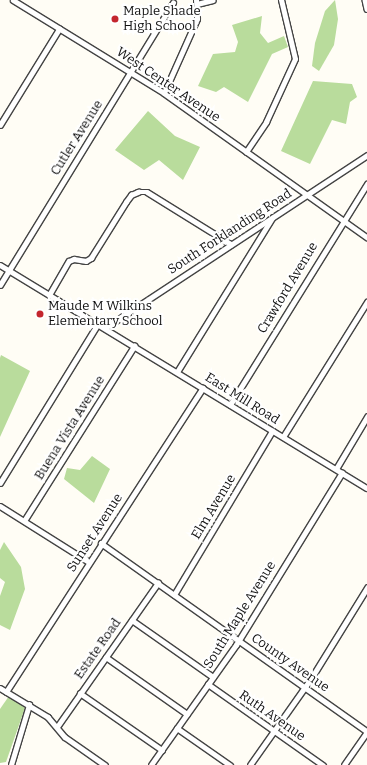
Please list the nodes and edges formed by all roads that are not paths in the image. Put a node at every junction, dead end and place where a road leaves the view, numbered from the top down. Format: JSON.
{"nodes":[{"id":1,"x":13,"y":0,"type":"edge"},
{"id":2,"x":213,"y":0,"type":"edge"},
{"id":3,"x":281,"y":0,"type":"edge"},
{"id":4,"x":365,"y":0,"type":"edge"},
{"id":5,"x":197,"y":2,"type":"edge"},
{"id":6,"x":173,"y":3,"type":"dead end"},
{"id":7,"x":367,"y":9,"type":"edge"},
{"id":8,"x":59,"y":29,"type":"junction"},
{"id":9,"x":131,"y":72,"type":"junction"},
{"id":10,"x":164,"y":93,"type":"junction"},
{"id":11,"x":0,"y":124,"type":"edge"},
{"id":12,"x":246,"y":152,"type":"junction"},
{"id":13,"x":367,"y":155,"type":"edge"},
{"id":14,"x":367,"y":184,"type":"edge"},
{"id":15,"x":307,"y":195,"type":"junction"},
{"id":16,"x":273,"y":217,"type":"junction"},
{"id":17,"x":343,"y":220,"type":"junction"},
{"id":18,"x":367,"y":237,"type":"edge"},
{"id":19,"x":231,"y":244,"type":"junction"},
{"id":20,"x":0,"y":265,"type":"edge"},
{"id":21,"x":9,"y":270,"type":"junction"},
{"id":22,"x":0,"y":285,"type":"edge"},
{"id":23,"x":48,"y":294,"type":"junction"},
{"id":24,"x":367,"y":302,"type":"edge"},
{"id":25,"x":98,"y":324,"type":"junction"},
{"id":26,"x":105,"y":328,"type":"junction"},
{"id":27,"x":134,"y":346,"type":"junction"},
{"id":28,"x":177,"y":372,"type":"junction"},
{"id":29,"x":203,"y":388,"type":"junction"},
{"id":30,"x":230,"y":404,"type":"junction"},
{"id":31,"x":367,"y":417,"type":"edge"},
{"id":32,"x":272,"y":431,"type":"junction"},
{"id":33,"x":283,"y":437,"type":"junction"},
{"id":34,"x":336,"y":469,"type":"junction"},
{"id":35,"x":342,"y":473,"type":"junction"},
{"id":36,"x":0,"y":483,"type":"edge"},
{"id":37,"x":367,"y":488,"type":"edge"},
{"id":38,"x":0,"y":506,"type":"edge"},
{"id":39,"x":24,"y":521,"type":"junction"},
{"id":40,"x":101,"y":544,"type":"junction"},
{"id":41,"x":89,"y":562,"type":"junction"},
{"id":42,"x":158,"y":583,"type":"junction"},
{"id":43,"x":367,"y":588,"type":"edge"},
{"id":44,"x":174,"y":595,"type":"junction"},
{"id":45,"x":132,"y":620,"type":"junction"},
{"id":46,"x":238,"y":640,"type":"junction"},
{"id":47,"x":106,"y":657,"type":"junction"},
{"id":48,"x":213,"y":677,"type":"junction"},
{"id":49,"x":208,"y":684,"type":"junction"},
{"id":50,"x":305,"y":687,"type":"junction"},
{"id":51,"x":0,"y":688,"type":"edge"},
{"id":52,"x":6,"y":692,"type":"junction"},
{"id":53,"x":80,"y":693,"type":"junction"},
{"id":54,"x":29,"y":705,"type":"junction"},
{"id":55,"x":188,"y":714,"type":"junction"},
{"id":56,"x":57,"y":727,"type":"junction"},
{"id":57,"x":177,"y":728,"type":"junction"},
{"id":58,"x":274,"y":731,"type":"junction"},
{"id":59,"x":367,"y":732,"type":"edge"},
{"id":60,"x":162,"y":750,"type":"junction"},
{"id":61,"x":11,"y":765,"type":"edge"},
{"id":62,"x":105,"y":765,"type":"edge"},
{"id":63,"x":152,"y":765,"type":"edge"},
{"id":64,"x":230,"y":765,"type":"edge"},
{"id":65,"x":250,"y":765,"type":"edge"},
{"id":66,"x":323,"y":765,"type":"edge"},
{"id":67,"x":344,"y":765,"type":"edge"}],
"edges":[{"from":1,"to":8,"type":"street","name":"West Center Avenue"},
{"from":2,"to":5,"type":"street"},
{"from":3,"to":12,"type":"street"},
{"from":4,"to":7,"type":"street"},
{"from":5,"to":10,"type":"street"},
{"from":6,"to":9,"type":"street","name":"Cutler Avenue"},
{"from":8,"to":9,"type":"street","name":"West Center Avenue"},
{"from":8,"to":11,"type":"street"},
{"from":9,"to":10,"type":"street","name":"West Center Avenue"},
{"from":9,"to":21,"type":"street","name":"Cutler Avenue"},
{"from":10,"to":12,"type":"street","name":"West Center Avenue"},
{"from":12,"to":15,"type":"street","name":"West Center Avenue"},
{"from":13,"to":15,"type":"street","name":"South Forklanding Road"},
{"from":14,"to":17,"type":"street","name":"Crawford Avenue"},
{"from":15,"to":16,"type":"street","name":"South Forklanding Road"},
{"from":15,"to":17,"type":"street","name":"West Center Avenue"},
{"from":16,"to":19,"type":"street","name":"South Forklanding Road"},
{"from":16,"to":28,"type":"street"},
{"from":17,"to":18,"type":"street","name":"West Center Avenue"},
{"from":17,"to":30,"type":"street","name":"Crawford Avenue"},
{"from":19,"to":23,"type":"street"},
{"from":19,"to":26,"type":"street","name":"South Forklanding Road"},
{"from":20,"to":21,"type":"street","name":"East Mill Road"},
{"from":21,"to":22,"type":"street","name":"Cutler Avenue"},
{"from":21,"to":23,"type":"street","name":"East Mill Road"},
{"from":23,"to":25,"type":"street","name":"East Mill Road"},
{"from":24,"to":33,"type":"street"},
{"from":25,"to":26,"type":"street","name":"East Mill Road"},
{"from":25,"to":36,"type":"street"},
{"from":26,"to":27,"type":"street","name":"East Mill Road"},
{"from":27,"to":28,"type":"street","name":"East Mill Road"},
{"from":27,"to":39,"type":"street","name":"Buena Vista Avenue"},
{"from":28,"to":29,"type":"street","name":"East Mill Road"},
{"from":29,"to":30,"type":"street","name":"East Mill Road"},
{"from":29,"to":40,"type":"street","name":"Sunset Avenue"},
{"from":30,"to":32,"type":"street","name":"East Mill Road"},
{"from":31,"to":34,"type":"street"},
{"from":32,"to":33,"type":"street","name":"East Mill Road"},
{"from":32,"to":44,"type":"street","name":"Elm Avenue"},
{"from":33,"to":34,"type":"street","name":"East Mill Road"},
{"from":34,"to":35,"type":"street","name":"East Mill Road"},
{"from":35,"to":37,"type":"street","name":"East Mill Road"},
{"from":35,"to":46,"type":"street","name":"South Maple Avenue"},
{"from":38,"to":39,"type":"street"},
{"from":39,"to":41,"type":"street"},
{"from":40,"to":41,"type":"street","name":"Sunset Avenue"},
{"from":40,"to":42,"type":"street","name":"County Avenue"},
{"from":41,"to":52,"type":"street","name":"Sunset Avenue"},
{"from":42,"to":44,"type":"street","name":"County Avenue"},
{"from":42,"to":45,"type":"street","name":"Estate Road"},
{"from":43,"to":50,"type":"street"},
{"from":44,"to":46,"type":"street","name":"County Avenue"},
{"from":45,"to":47,"type":"street","name":"Estate Road"},
{"from":45,"to":48,"type":"street"},
{"from":46,"to":48,"type":"street","name":"South Maple Avenue"},
{"from":46,"to":50,"type":"street","name":"County Avenue"},
{"from":47,"to":53,"type":"street","name":"Estate Road"},
{"from":47,"to":55,"type":"street"},
{"from":48,"to":49,"type":"street","name":"South Maple Avenue"},
{"from":49,"to":55,"type":"street","name":"South Maple Avenue"},
{"from":49,"to":58,"type":"street","name":"Ruth Avenue"},
{"from":50,"to":58,"type":"street"},
{"from":50,"to":59,"type":"street","name":"County Avenue"},
{"from":51,"to":52,"type":"street"},
{"from":52,"to":54,"type":"street"},
{"from":53,"to":56,"type":"street","name":"Estate Road"},
{"from":53,"to":60,"type":"street"},
{"from":54,"to":56,"type":"street"},
{"from":54,"to":61,"type":"street"},
{"from":55,"to":57,"type":"street","name":"South Maple Avenue"},
{"from":56,"to":62,"type":"street"},
{"from":57,"to":60,"type":"street","name":"South Maple Avenue"},
{"from":57,"to":64,"type":"street"},
{"from":58,"to":65,"type":"street"},
{"from":58,"to":66,"type":"street","name":"Ruth Avenue"},
{"from":59,"to":67,"type":"street"},
{"from":60,"to":63,"type":"street","name":"South Maple Avenue"}]}
